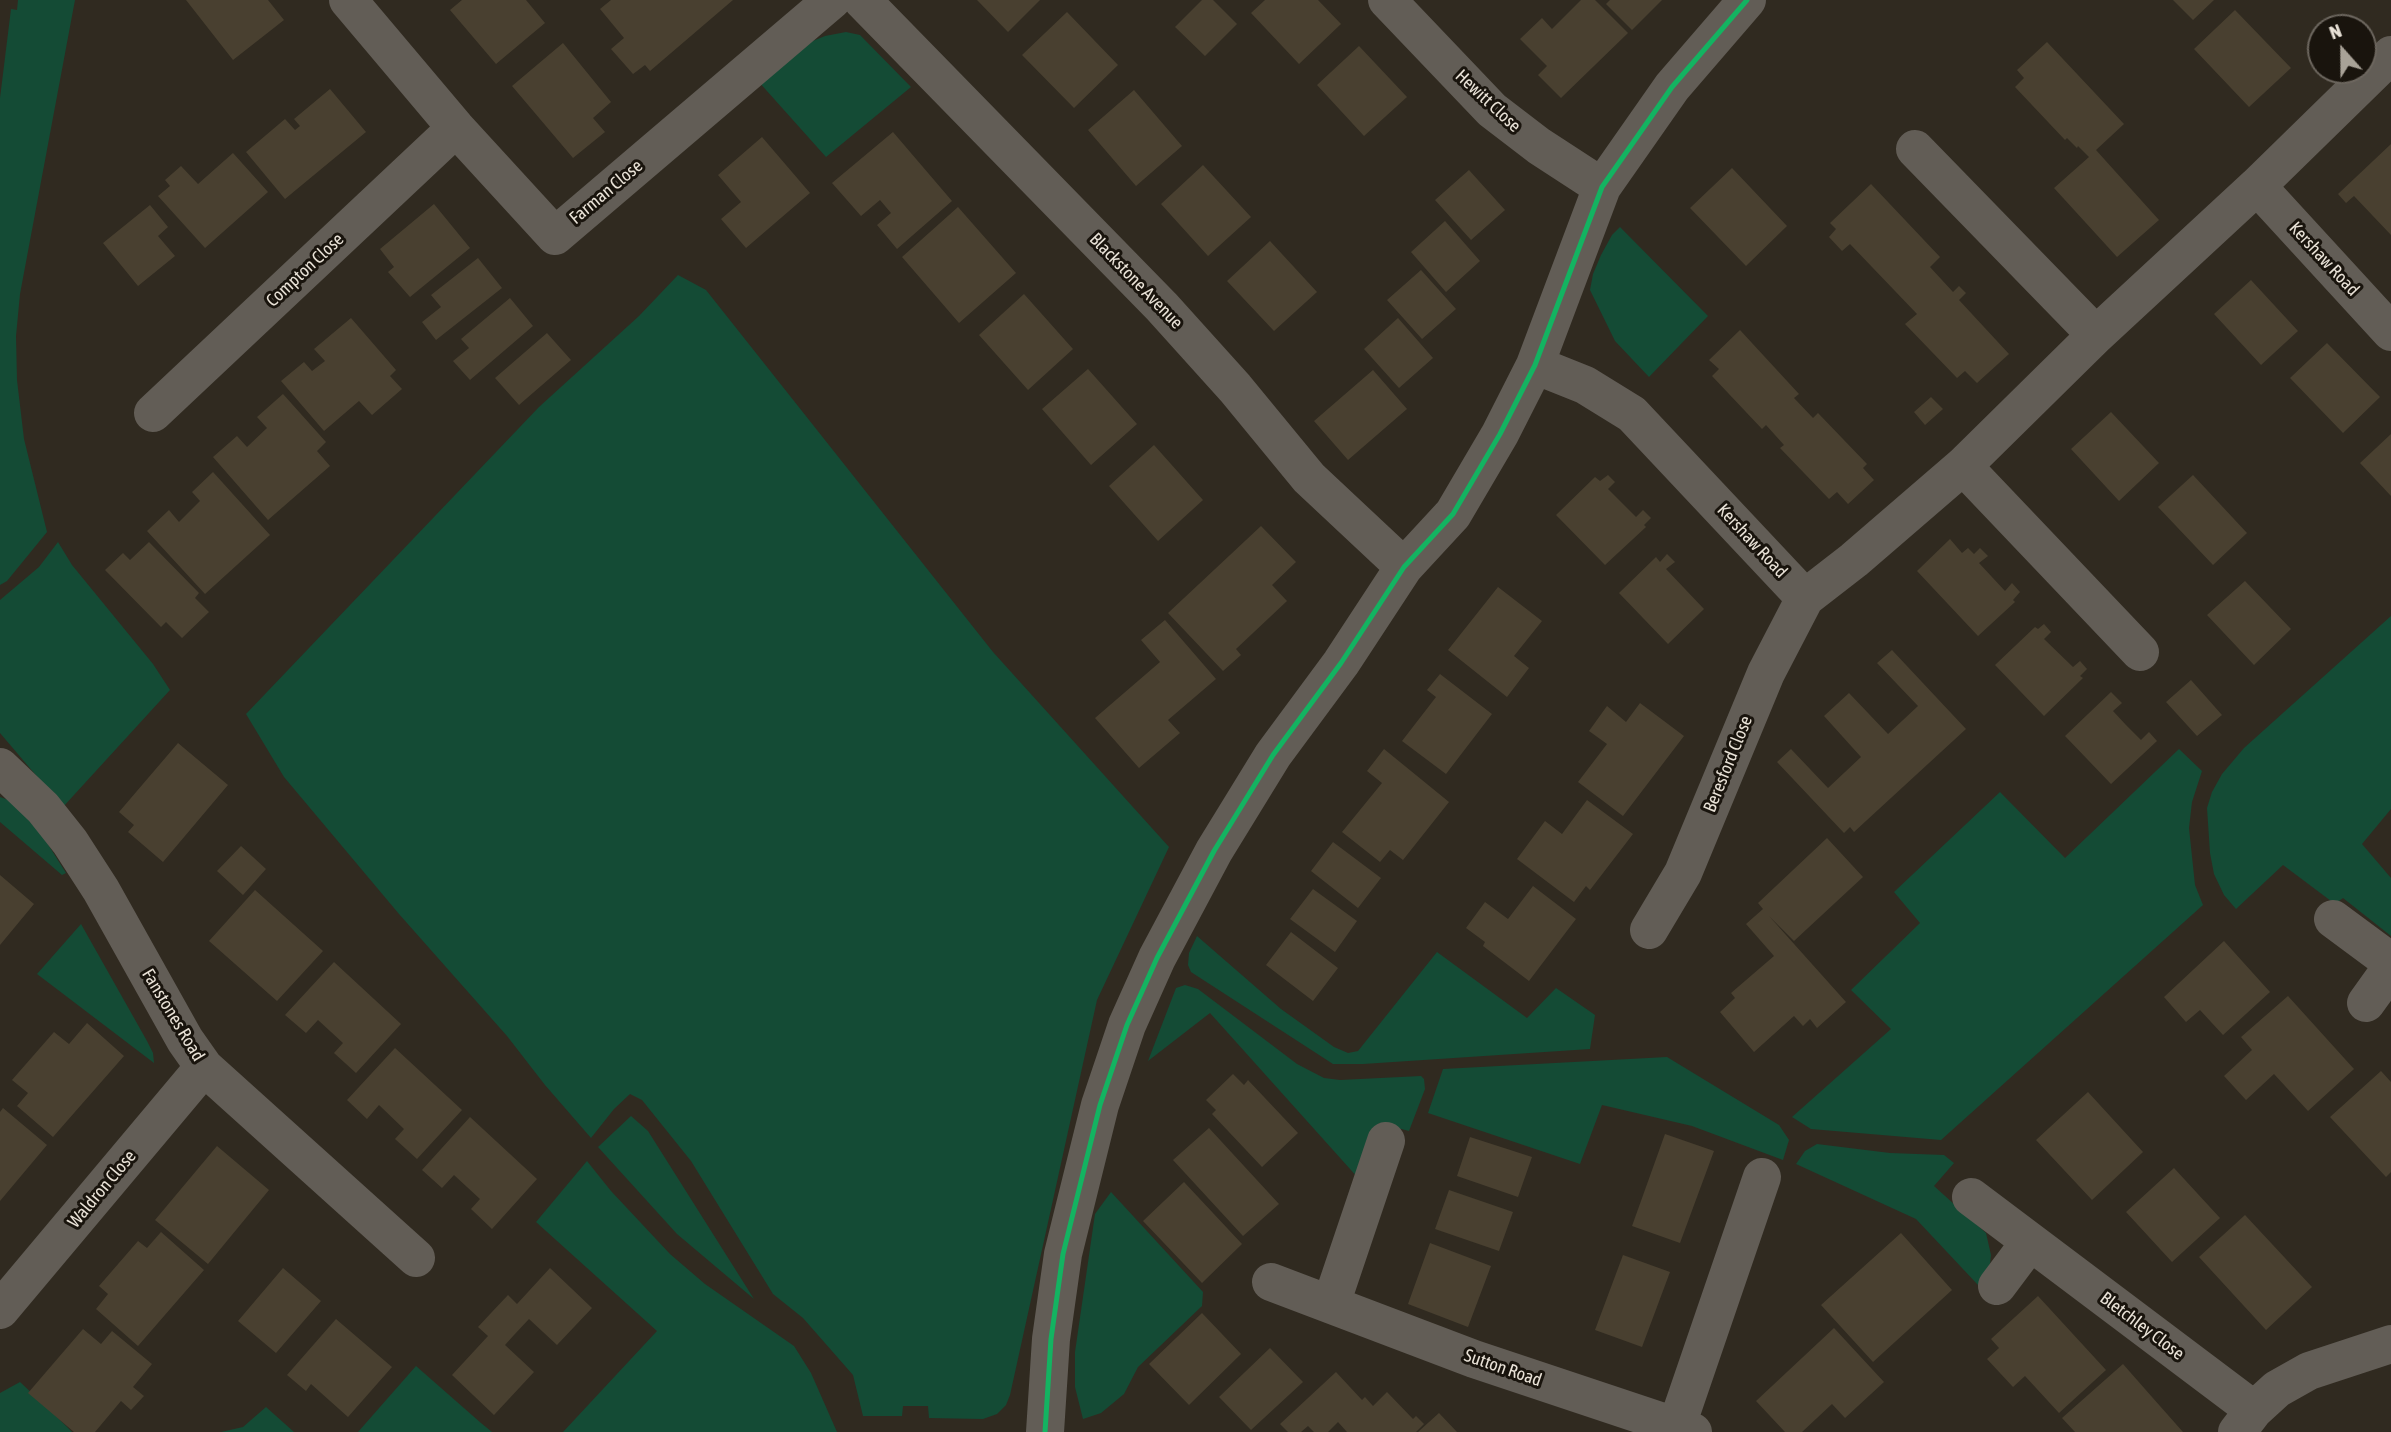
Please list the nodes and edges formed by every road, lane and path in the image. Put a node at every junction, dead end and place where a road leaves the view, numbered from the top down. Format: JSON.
{"nodes":[{"id":1,"x":348,"y":0,"type":"edge"},
{"id":2,"x":832,"y":0,"type":"edge"},
{"id":3,"x":862,"y":0,"type":"edge"},
{"id":4,"x":1387,"y":0,"type":"edge"},
{"id":5,"x":1747,"y":0,"type":"edge"},
{"id":6,"x":2391,"y":55,"type":"edge"},
{"id":7,"x":456,"y":128,"type":"junction"},
{"id":8,"x":1915,"y":149,"type":"dead end"},
{"id":9,"x":2257,"y":186,"type":"junction"},
{"id":10,"x":1602,"y":187,"type":"junction"},
{"id":11,"x":2391,"y":332,"type":"edge"},
{"id":12,"x":2096,"y":335,"type":"junction"},
{"id":13,"x":1535,"y":365,"type":"junction"},
{"id":14,"x":153,"y":412,"type":"dead end"},
{"id":15,"x":1962,"y":466,"type":"junction"},
{"id":16,"x":1404,"y":567,"type":"junction"},
{"id":17,"x":1805,"y":598,"type":"junction"},
{"id":18,"x":2140,"y":652,"type":"dead end"},
{"id":19,"x":0,"y":767,"type":"edge"},
{"id":20,"x":2333,"y":919,"type":"dead end"},
{"id":21,"x":1649,"y":930,"type":"dead end"},
{"id":22,"x":2391,"y":962,"type":"edge"},
{"id":23,"x":2391,"y":968,"type":"edge"},
{"id":24,"x":2366,"y":1003,"type":"dead end"},
{"id":25,"x":204,"y":1067,"type":"junction"},
{"id":26,"x":1386,"y":1141,"type":"dead end"},
{"id":27,"x":1762,"y":1177,"type":"dead end"},
{"id":28,"x":1970,"y":1197,"type":"dead end"},
{"id":29,"x":2030,"y":1242,"type":"junction"},
{"id":30,"x":416,"y":1258,"type":"dead end"},
{"id":31,"x":1271,"y":1282,"type":"dead end"},
{"id":32,"x":1997,"y":1286,"type":"dead end"},
{"id":33,"x":1331,"y":1304,"type":"junction"},
{"id":34,"x":0,"y":1310,"type":"edge"},
{"id":35,"x":2391,"y":1344,"type":"edge"},
{"id":36,"x":2245,"y":1421,"type":"edge"},
{"id":37,"x":1685,"y":1429,"type":"edge"},
{"id":38,"x":1045,"y":1432,"type":"edge"}],
"edges":[{"from":1,"to":7,"type":"street","name":"Farman Close"},
{"from":2,"to":7,"type":"street","name":"Farman Close"},
{"from":3,"to":16,"type":"street","name":"Blackstone Avenue"},
{"from":4,"to":10,"type":"street","name":"Hewitt Close"},
{"from":5,"to":10,"type":"street"},
{"from":6,"to":9,"type":"street"},
{"from":7,"to":14,"type":"street","name":"Compton Close"},
{"from":8,"to":12,"type":"street"},
{"from":9,"to":11,"type":"street","name":"Kershaw Road"},
{"from":9,"to":12,"type":"street"},
{"from":10,"to":13,"type":"street"},
{"from":12,"to":15,"type":"street"},
{"from":13,"to":16,"type":"street"},
{"from":13,"to":17,"type":"street","name":"Kershaw Road"},
{"from":15,"to":17,"type":"street"},
{"from":15,"to":18,"type":"street"},
{"from":16,"to":38,"type":"street"},
{"from":17,"to":21,"type":"street","name":"Beresford Close"},
{"from":19,"to":25,"type":"street","name":"Fanstones Road"},
{"from":20,"to":22,"type":"street"},
{"from":23,"to":24,"type":"street"},
{"from":25,"to":30,"type":"street","name":"Fanstones Road"},
{"from":25,"to":34,"type":"street","name":"Waldron Close"},
{"from":26,"to":33,"type":"street"},
{"from":27,"to":37,"type":"street","name":"Sutton Road"},
{"from":28,"to":29,"type":"street","name":"Bletchley Close"},
{"from":29,"to":32,"type":"street"},
{"from":29,"to":36,"type":"street","name":"Bletchley Close"},
{"from":31,"to":33,"type":"street","name":"Sutton Road"},
{"from":33,"to":37,"type":"street","name":"Sutton Road"},
{"from":35,"to":36,"type":"street"}]}
